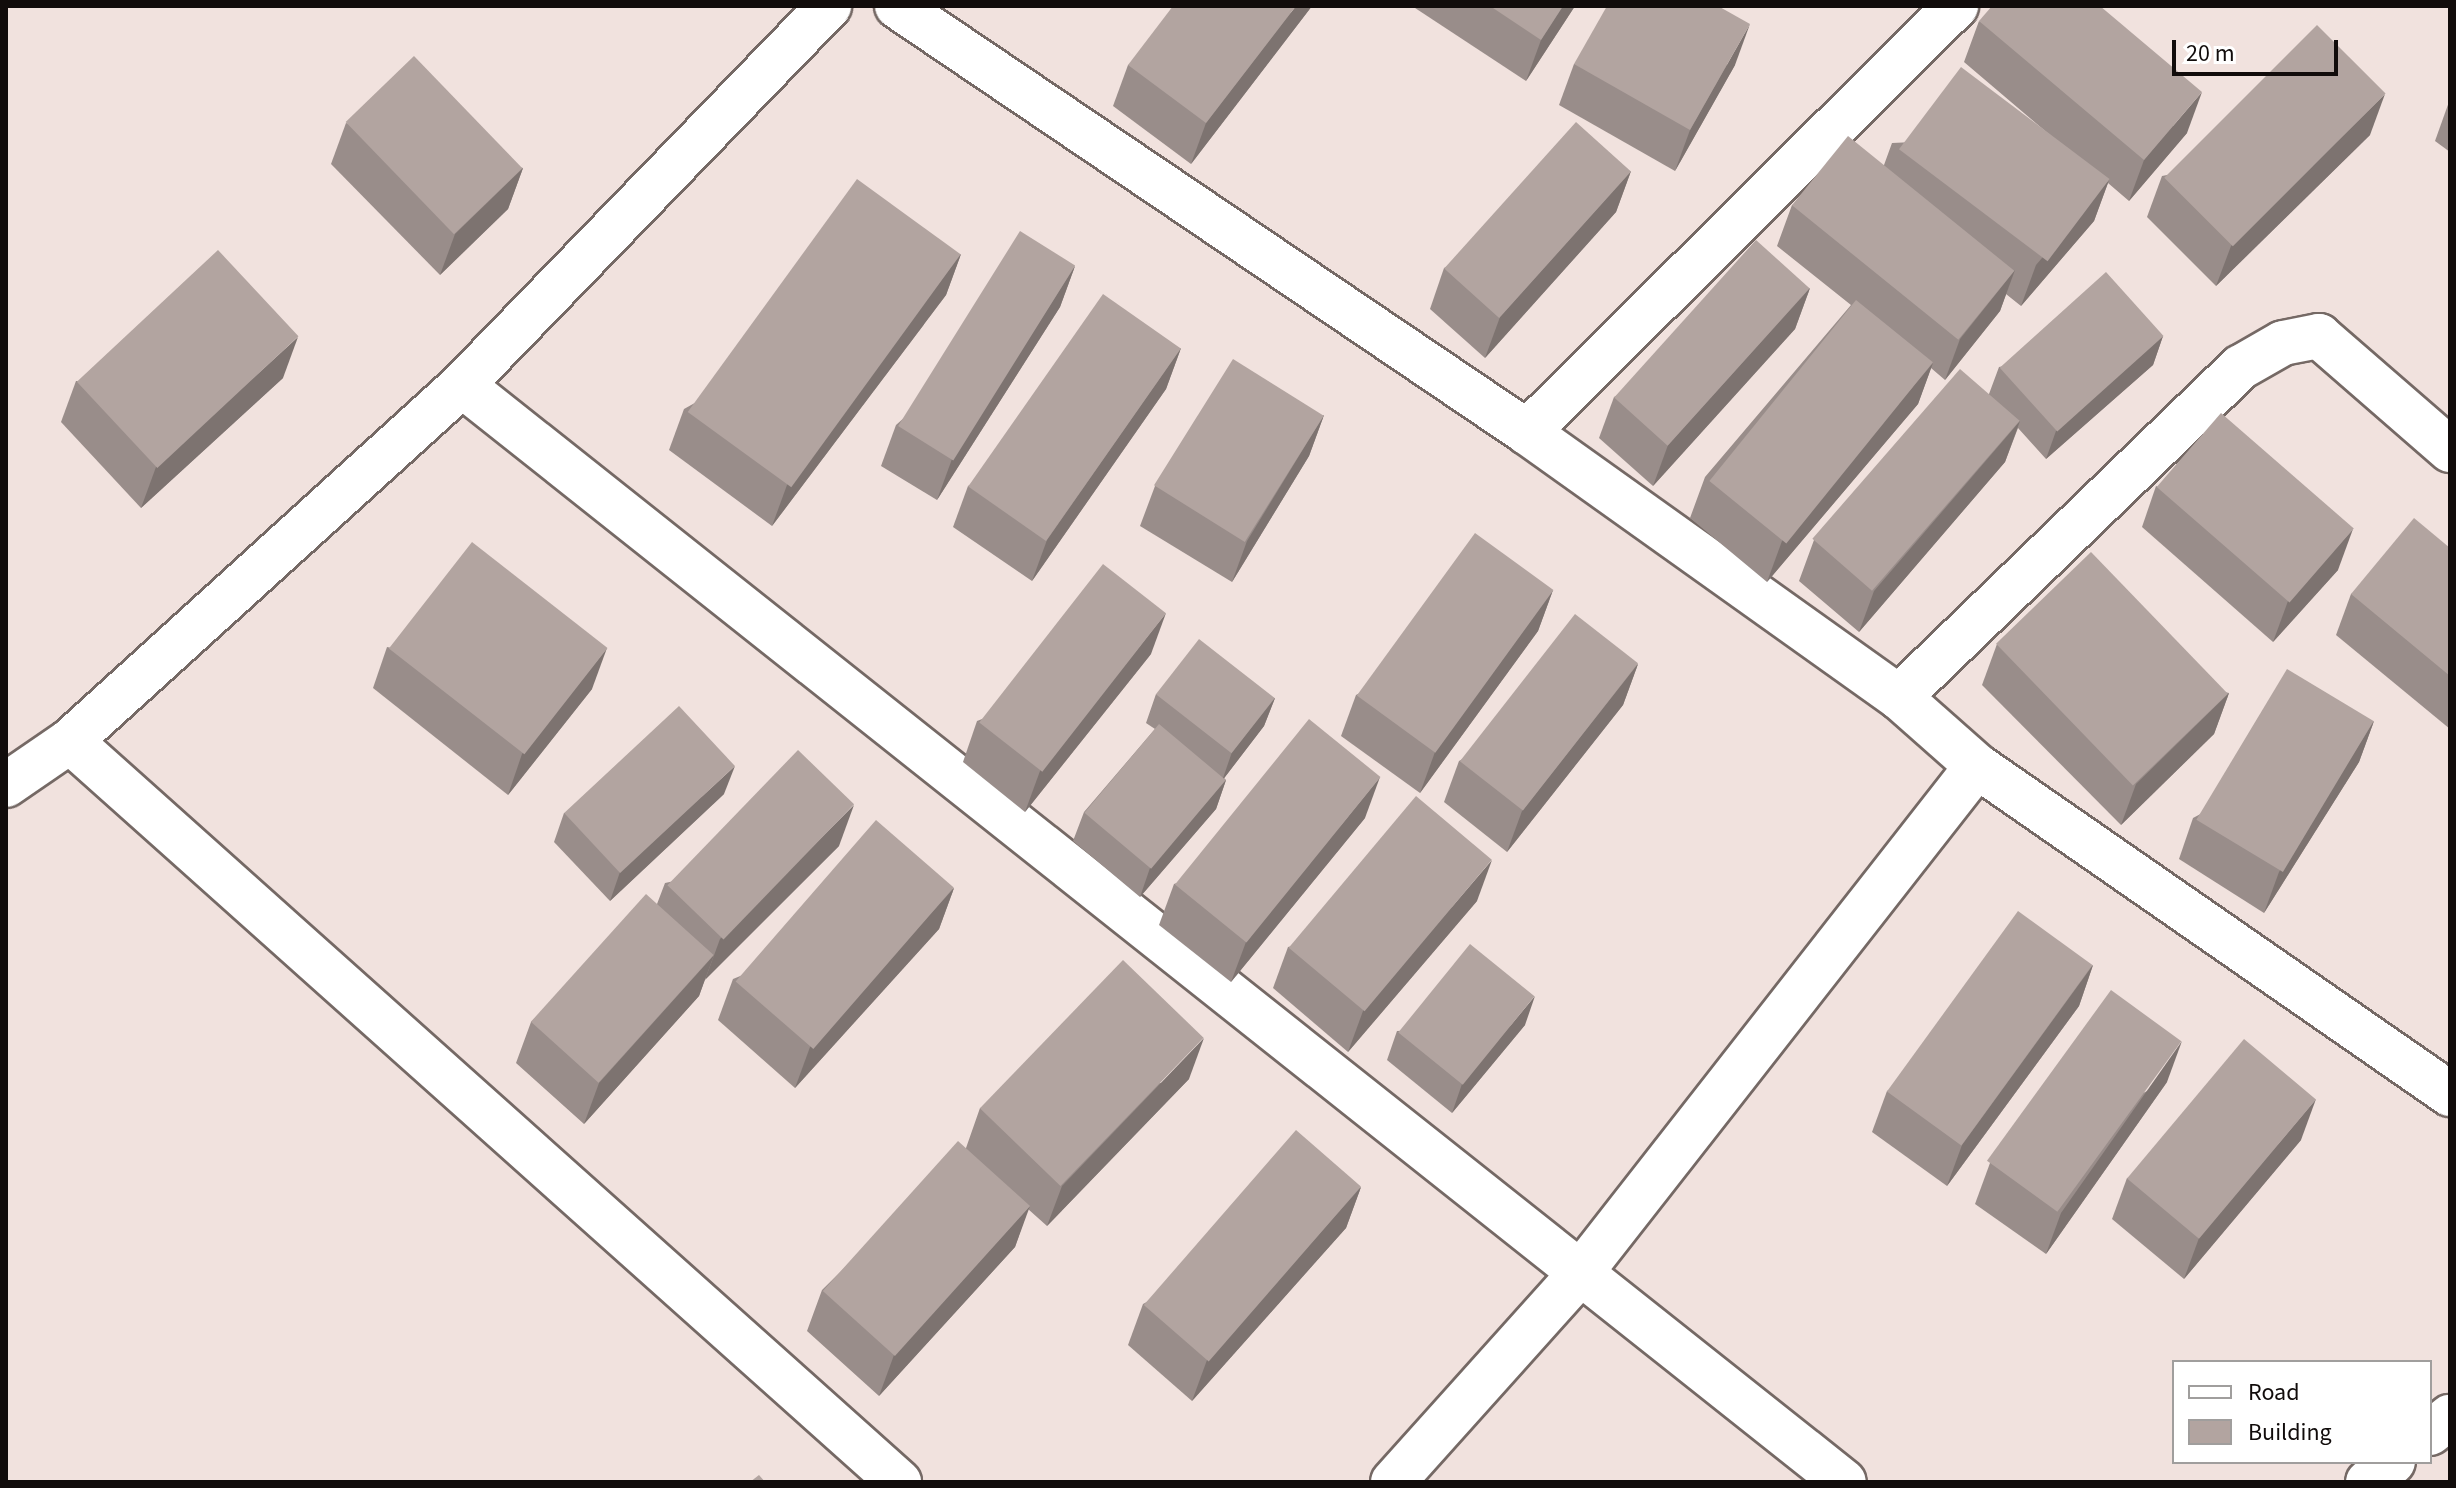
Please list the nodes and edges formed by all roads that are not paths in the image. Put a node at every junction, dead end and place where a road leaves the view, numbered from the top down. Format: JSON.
{"nodes":[{"id":1,"x":829,"y":6,"type":"edge"},
{"id":2,"x":897,"y":6,"type":"edge"},
{"id":3,"x":1956,"y":6,"type":"edge"},
{"id":4,"x":462,"y":385,"type":"junction"},
{"id":5,"x":1527,"y":432,"type":"junction"},
{"id":6,"x":2450,"y":450,"type":"edge"},
{"id":7,"x":1899,"y":697,"type":"junction"},
{"id":8,"x":70,"y":741,"type":"junction"},
{"id":9,"x":1977,"y":766,"type":"junction"},
{"id":10,"x":6,"y":785,"type":"edge"},
{"id":11,"x":2450,"y":1094,"type":"edge"},
{"id":12,"x":1582,"y":1271,"type":"junction"},
{"id":13,"x":2450,"y":1417,"type":"edge"},
{"id":14,"x":2432,"y":1431,"type":"edge"},
{"id":15,"x":2390,"y":1464,"type":"edge"},
{"id":16,"x":899,"y":1482,"type":"edge"},
{"id":17,"x":1393,"y":1482,"type":"edge"},
{"id":18,"x":1844,"y":1482,"type":"edge"},
{"id":19,"x":2368,"y":1482,"type":"edge"}],
"edges":[{"from":1,"to":4,"type":"street"},
{"from":2,"to":5,"type":"street"},
{"from":3,"to":5,"type":"street"},
{"from":4,"to":8,"type":"street"},
{"from":4,"to":12,"type":"street"},
{"from":5,"to":7,"type":"street"},
{"from":6,"to":7,"type":"street"},
{"from":7,"to":9,"type":"street"},
{"from":8,"to":10,"type":"street"},
{"from":8,"to":16,"type":"street"},
{"from":9,"to":11,"type":"street"},
{"from":9,"to":12,"type":"street"},
{"from":12,"to":17,"type":"street"},
{"from":12,"to":18,"type":"street"},
{"from":13,"to":14,"type":"street"},
{"from":15,"to":19,"type":"street"}]}
